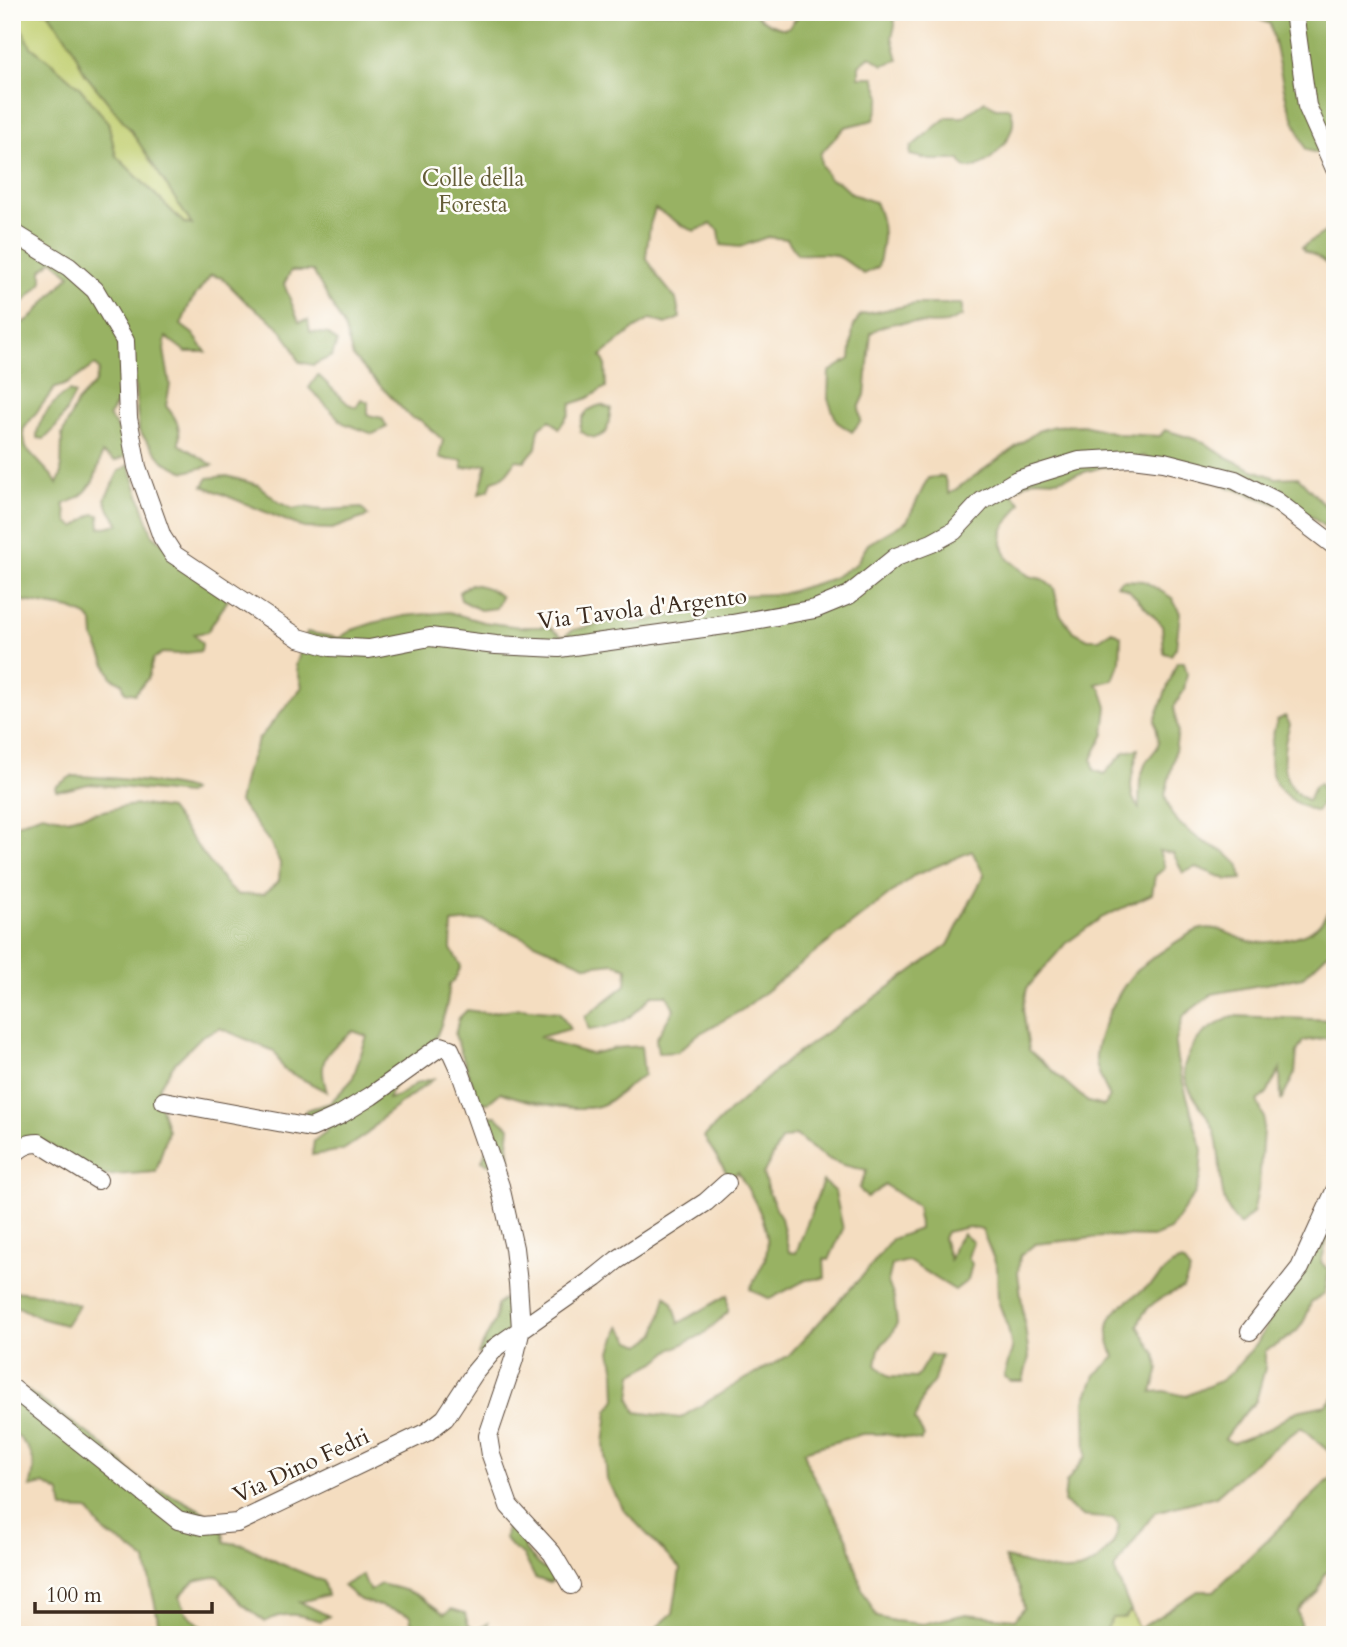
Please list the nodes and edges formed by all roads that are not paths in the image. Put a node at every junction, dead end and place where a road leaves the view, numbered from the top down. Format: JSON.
{"nodes":[{"id":1,"x":1294,"y":12,"type":"edge"},
{"id":2,"x":1335,"y":169,"type":"edge"},
{"id":3,"x":12,"y":232,"type":"edge"},
{"id":4,"x":1335,"y":546,"type":"edge"},
{"id":5,"x":164,"y":1101,"type":"dead end"},
{"id":6,"x":12,"y":1156,"type":"edge"},
{"id":7,"x":98,"y":1180,"type":"dead end"},
{"id":8,"x":727,"y":1183,"type":"dead end"},
{"id":9,"x":1335,"y":1191,"type":"edge"},
{"id":10,"x":521,"y":1329,"type":"junction"},
{"id":11,"x":1250,"y":1331,"type":"dead end"},
{"id":12,"x":12,"y":1388,"type":"edge"},
{"id":13,"x":571,"y":1585,"type":"dead end"}],
"edges":[{"from":1,"to":2,"type":"street"},
{"from":3,"to":4,"type":"street","name":"Via Tavola d'Argento"},
{"from":5,"to":10,"type":"street"},
{"from":6,"to":7,"type":"street"},
{"from":8,"to":10,"type":"street","name":"Via Dino Fedri"},
{"from":9,"to":11,"type":"street"},
{"from":10,"to":12,"type":"street","name":"Via Dino Fedri"},
{"from":10,"to":13,"type":"street"}]}
